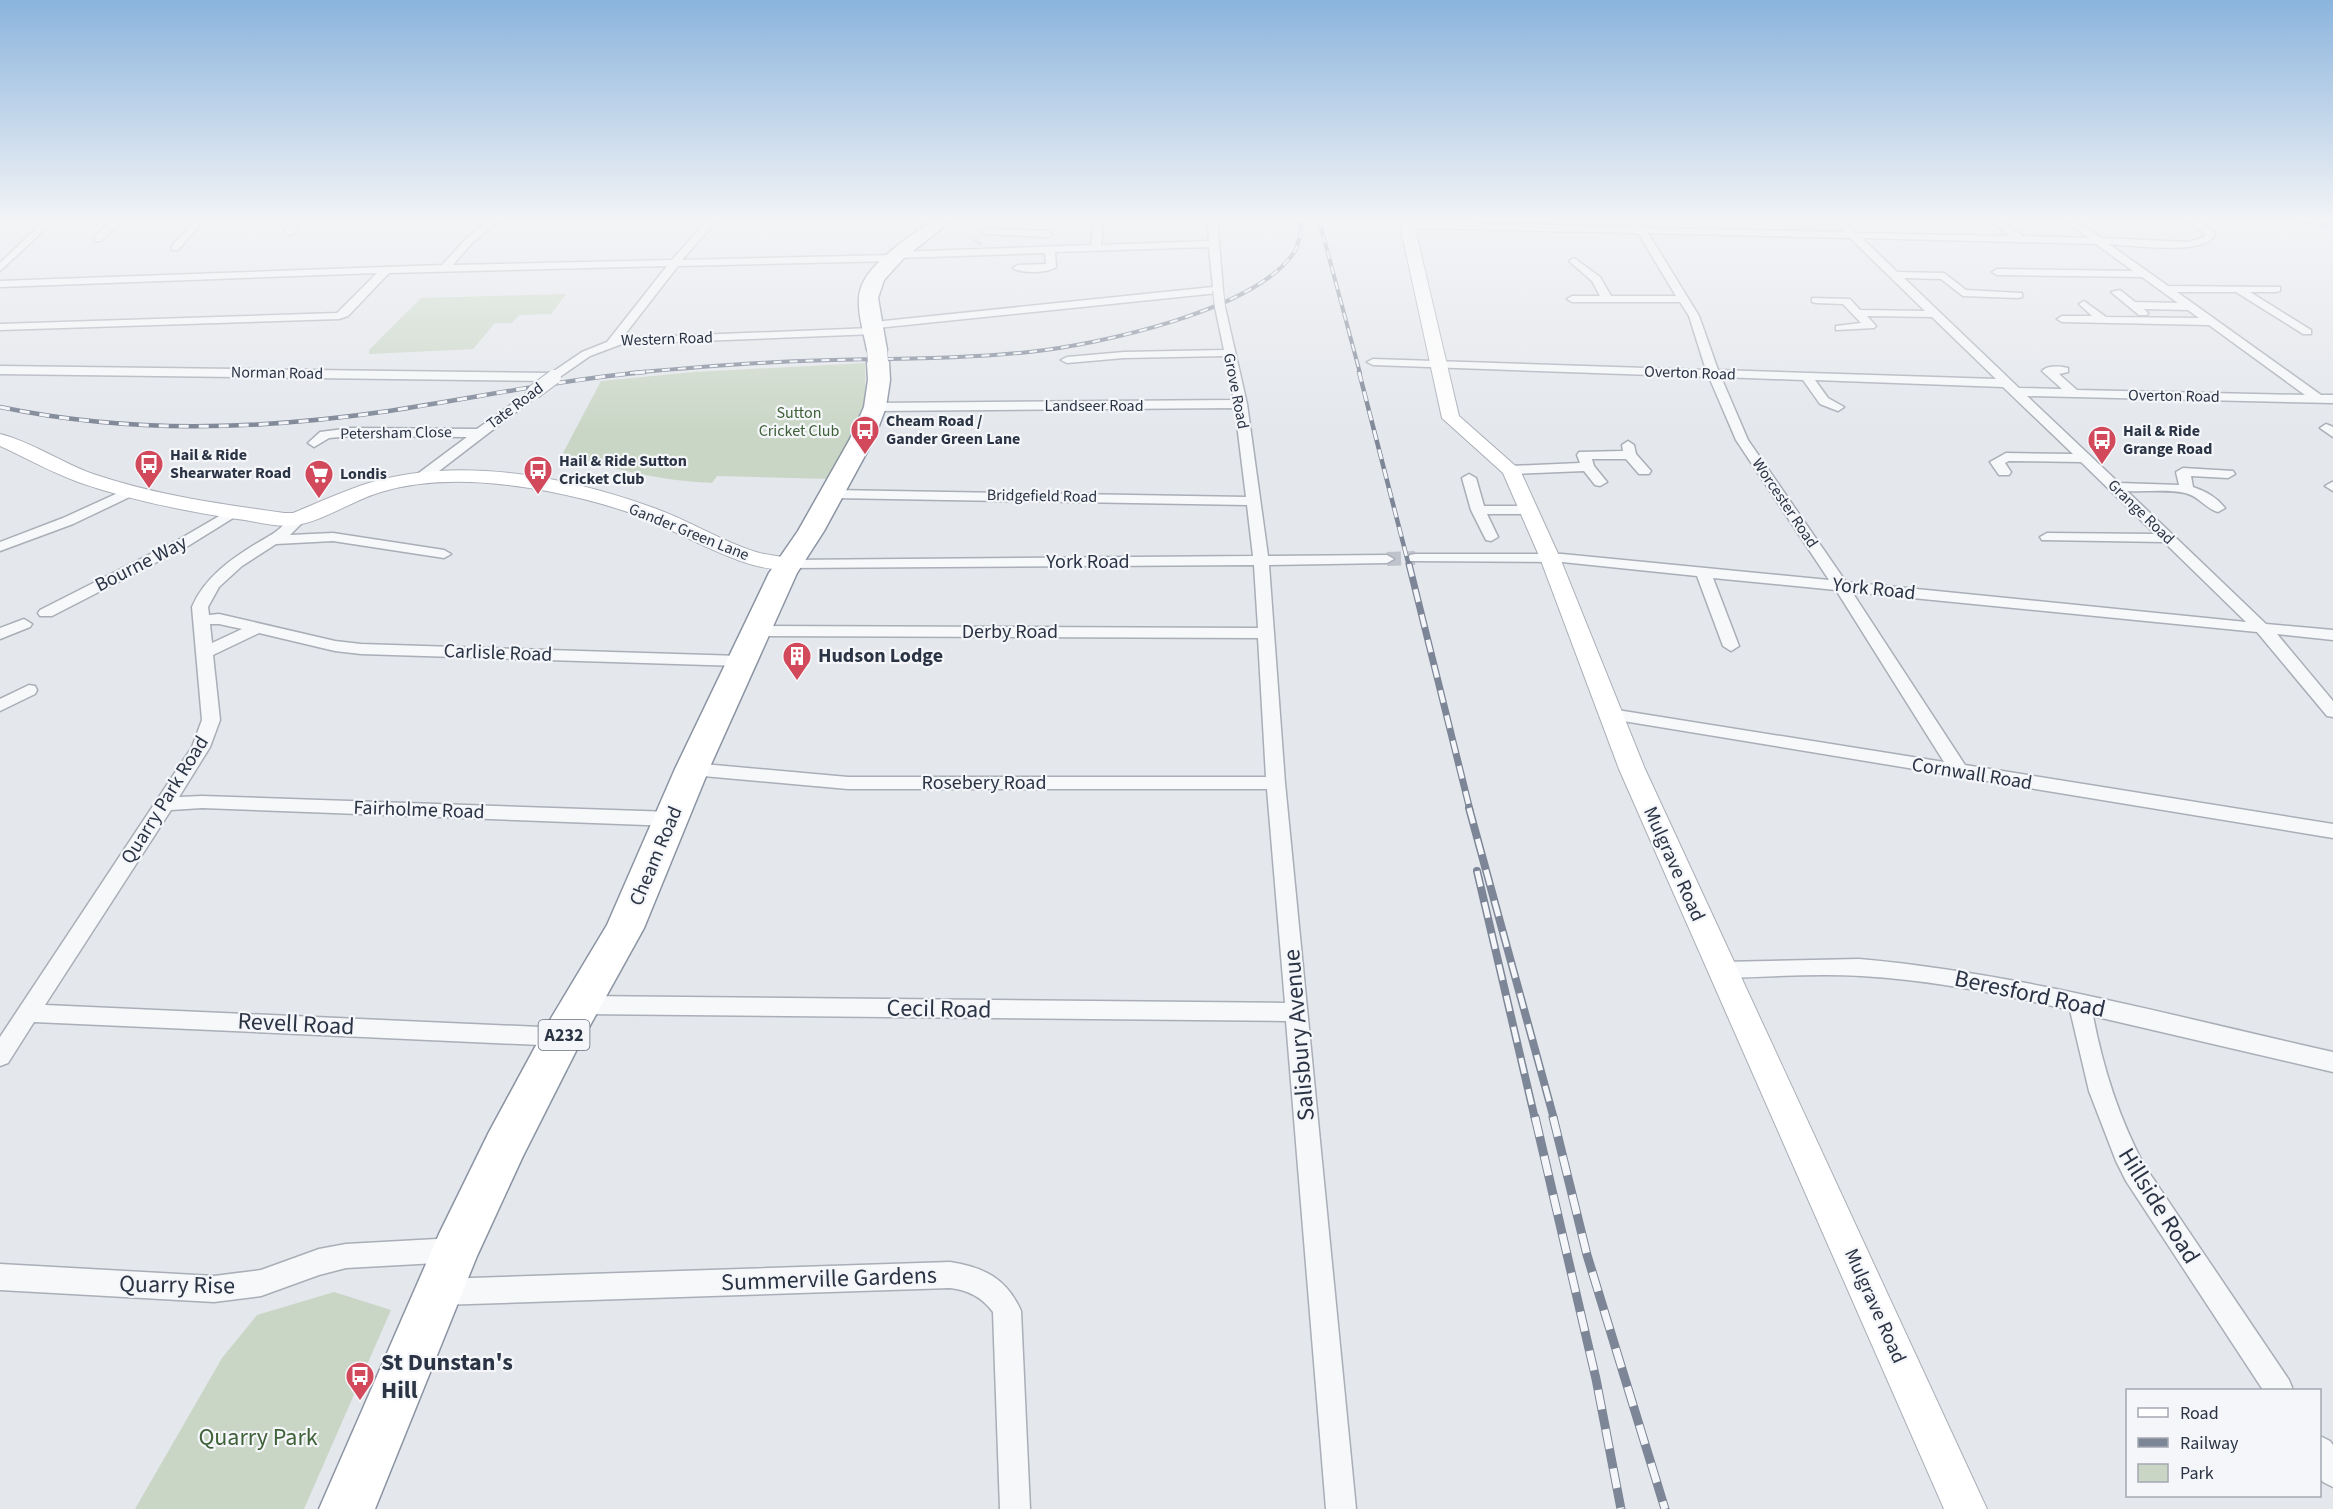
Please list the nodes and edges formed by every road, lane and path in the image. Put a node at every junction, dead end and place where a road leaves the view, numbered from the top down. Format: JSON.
{"nodes":[{"id":1,"x":367,"y":290,"type":"edge"},
{"id":2,"x":654,"y":290,"type":"edge"},
{"id":3,"x":870,"y":290,"type":"edge"},
{"id":4,"x":1215,"y":290,"type":"edge"},
{"id":5,"x":1218,"y":290,"type":"edge"},
{"id":6,"x":1422,"y":290,"type":"edge"},
{"id":7,"x":1602,"y":290,"type":"edge"},
{"id":8,"x":1679,"y":290,"type":"edge"},
{"id":9,"x":1910,"y":290,"type":"edge"},
{"id":10,"x":1959,"y":290,"type":"edge"},
{"id":11,"x":2170,"y":290,"type":"edge"},
{"id":12,"x":2240,"y":290,"type":"edge"},
{"id":13,"x":2116,"y":292,"type":"dead end"},
{"id":14,"x":2018,"y":295,"type":"dead end"},
{"id":15,"x":1572,"y":299,"type":"dead end"},
{"id":16,"x":1607,"y":299,"type":"junction"},
{"id":17,"x":1684,"y":299,"type":"junction"},
{"id":18,"x":1816,"y":300,"type":"dead end"},
{"id":19,"x":2084,"y":304,"type":"dead end"},
{"id":20,"x":2133,"y":305,"type":"junction"},
{"id":21,"x":2193,"y":307,"type":"junction"},
{"id":22,"x":1858,"y":313,"type":"junction"},
{"id":23,"x":1935,"y":314,"type":"junction"},
{"id":24,"x":2147,"y":315,"type":"dead end"},
{"id":25,"x":2062,"y":319,"type":"dead end"},
{"id":26,"x":2103,"y":320,"type":"junction"},
{"id":27,"x":2213,"y":322,"type":"junction"},
{"id":28,"x":0,"y":327,"type":"edge"},
{"id":29,"x":1840,"y":328,"type":"dead end"},
{"id":30,"x":2307,"y":332,"type":"dead end"},
{"id":31,"x":613,"y":342,"type":"junction"},
{"id":32,"x":876,"y":342,"type":"junction"},
{"id":33,"x":1228,"y":352,"type":"junction"},
{"id":34,"x":1067,"y":360,"type":"dead end"},
{"id":35,"x":1373,"y":362,"type":"dead end"},
{"id":36,"x":1439,"y":363,"type":"junction"},
{"id":37,"x":0,"y":370,"type":"edge"},
{"id":38,"x":2064,"y":370,"type":"dead end"},
{"id":39,"x":1715,"y":374,"type":"junction"},
{"id":40,"x":554,"y":377,"type":"junction"},
{"id":41,"x":1807,"y":377,"type":"junction"},
{"id":42,"x":2011,"y":387,"type":"junction"},
{"id":43,"x":2074,"y":393,"type":"junction"},
{"id":44,"x":2319,"y":399,"type":"junction"},
{"id":45,"x":2333,"y":399,"type":"edge"},
{"id":46,"x":1241,"y":404,"type":"junction"},
{"id":47,"x":875,"y":407,"type":"junction"},
{"id":48,"x":1838,"y":407,"type":"dead end"},
{"id":49,"x":480,"y":433,"type":"junction"},
{"id":50,"x":0,"y":439,"type":"edge"},
{"id":51,"x":315,"y":443,"type":"dead end"},
{"id":52,"x":1584,"y":455,"type":"junction"},
{"id":53,"x":2084,"y":458,"type":"junction"},
{"id":54,"x":1511,"y":470,"type":"junction"},
{"id":55,"x":1644,"y":471,"type":"dead end"},
{"id":56,"x":2004,"y":472,"type":"dead end"},
{"id":57,"x":2228,"y":474,"type":"dead end"},
{"id":58,"x":421,"y":478,"type":"junction"},
{"id":59,"x":1469,"y":478,"type":"dead end"},
{"id":60,"x":1600,"y":482,"type":"dead end"},
{"id":61,"x":2115,"y":487,"type":"junction"},
{"id":62,"x":2187,"y":489,"type":"junction"},
{"id":63,"x":131,"y":491,"type":"junction"},
{"id":64,"x":833,"y":494,"type":"junction"},
{"id":65,"x":1252,"y":501,"type":"junction"},
{"id":66,"x":2218,"y":508,"type":"dead end"},
{"id":67,"x":1478,"y":510,"type":"junction"},
{"id":68,"x":1529,"y":510,"type":"junction"},
{"id":69,"x":233,"y":512,"type":"junction"},
{"id":70,"x":295,"y":519,"type":"junction"},
{"id":71,"x":1491,"y":537,"type":"dead end"},
{"id":72,"x":2047,"y":537,"type":"dead end"},
{"id":73,"x":2168,"y":538,"type":"junction"},
{"id":74,"x":274,"y":540,"type":"junction"},
{"id":75,"x":0,"y":547,"type":"edge"},
{"id":76,"x":444,"y":554,"type":"dead end"},
{"id":77,"x":1415,"y":558,"type":"tunnel mouth"},
{"id":78,"x":1550,"y":558,"type":"junction"},
{"id":79,"x":1387,"y":559,"type":"tunnel mouth"},
{"id":80,"x":1261,"y":561,"type":"junction"},
{"id":81,"x":789,"y":564,"type":"junction"},
{"id":82,"x":1704,"y":574,"type":"junction"},
{"id":83,"x":1841,"y":585,"type":"junction"},
{"id":84,"x":46,"y":613,"type":"dead end"},
{"id":85,"x":202,"y":620,"type":"junction"},
{"id":86,"x":24,"y":624,"type":"dead end"},
{"id":87,"x":257,"y":628,"type":"junction"},
{"id":88,"x":2261,"y":628,"type":"junction"},
{"id":89,"x":1265,"y":633,"type":"junction"},
{"id":90,"x":0,"y":634,"type":"edge"},
{"id":91,"x":2333,"y":635,"type":"edge"},
{"id":92,"x":748,"y":646,"type":"junction"},
{"id":93,"x":1731,"y":646,"type":"dead end"},
{"id":94,"x":206,"y":652,"type":"junction"},
{"id":95,"x":29,"y":690,"type":"dead end"},
{"id":96,"x":0,"y":706,"type":"edge"},
{"id":97,"x":2333,"y":712,"type":"edge"},
{"id":98,"x":1611,"y":714,"type":"junction"},
{"id":99,"x":692,"y":769,"type":"junction"},
{"id":100,"x":1960,"y":772,"type":"junction"},
{"id":101,"x":1276,"y":783,"type":"junction"},
{"id":102,"x":166,"y":804,"type":"junction"},
{"id":103,"x":672,"y":819,"type":"junction"},
{"id":104,"x":2333,"y":831,"type":"edge"},
{"id":105,"x":1723,"y":970,"type":"junction"},
{"id":106,"x":2080,"y":1004,"type":"junction"},
{"id":107,"x":30,"y":1012,"type":"junction"},
{"id":108,"x":1297,"y":1012,"type":"junction"},
{"id":109,"x":572,"y":1021,"type":"junction"},
{"id":110,"x":0,"y":1056,"type":"edge"},
{"id":111,"x":2333,"y":1062,"type":"edge"},
{"id":112,"x":456,"y":1250,"type":"junction"},
{"id":113,"x":0,"y":1277,"type":"edge"},
{"id":114,"x":439,"y":1292,"type":"junction"},
{"id":115,"x":2278,"y":1389,"type":"edge"},
{"id":116,"x":2321,"y":1454,"type":"edge"},
{"id":117,"x":2333,"y":1472,"type":"edge"},
{"id":118,"x":347,"y":1509,"type":"edge"},
{"id":119,"x":1015,"y":1509,"type":"edge"},
{"id":120,"x":1341,"y":1509,"type":"edge"},
{"id":121,"x":1966,"y":1509,"type":"edge"}],
"edges":[{"from":1,"to":28,"type":"street"},
{"from":2,"to":31,"type":"street","name":"Western Road"},
{"from":3,"to":32,"type":"highway","name":"Cheam Road","number":"A232"},
{"from":4,"to":32,"type":"street","name":"Western Road"},
{"from":5,"to":33,"type":"street","name":"Grove Road","bridge":true},
{"from":6,"to":36,"type":"street","name":"Mulgrave Road"},
{"from":7,"to":16,"type":"street"},
{"from":8,"to":17,"type":"street","name":"Worcester Road"},
{"from":9,"to":23,"type":"street","name":"Grange Road"},
{"from":10,"to":14,"type":"street"},
{"from":11,"to":21,"type":"street"},
{"from":12,"to":30,"type":"street"},
{"from":13,"to":20,"type":"street"},
{"from":15,"to":16,"type":"street"},
{"from":16,"to":17,"type":"street"},
{"from":17,"to":39,"type":"street","name":"Worcester Road"},
{"from":18,"to":22,"type":"street"},
{"from":19,"to":26,"type":"street"},
{"from":20,"to":21,"type":"street"},
{"from":20,"to":24,"type":"street"},
{"from":21,"to":27,"type":"street"},
{"from":22,"to":23,"type":"street"},
{"from":22,"to":29,"type":"street"},
{"from":23,"to":42,"type":"street","name":"Grange Road"},
{"from":25,"to":26,"type":"street"},
{"from":26,"to":27,"type":"street"},
{"from":27,"to":44,"type":"street"},
{"from":31,"to":32,"type":"street","name":"Western Road"},
{"from":31,"to":40,"type":"street","name":"Tate Road"},
{"from":32,"to":47,"type":"highway","name":"Cheam Road","number":"A232"},
{"from":33,"to":34,"type":"street"},
{"from":33,"to":46,"type":"street","name":"Grove Road"},
{"from":35,"to":36,"type":"street","name":"Overton Road"},
{"from":36,"to":39,"type":"street","name":"Overton Road"},
{"from":36,"to":54,"type":"street","name":"Mulgrave Road"},
{"from":37,"to":40,"type":"street","name":"Norman Road"},
{"from":38,"to":43,"type":"street"},
{"from":39,"to":41,"type":"street","name":"Overton Road"},
{"from":39,"to":83,"type":"street","name":"Worcester Road"},
{"from":40,"to":49,"type":"street","name":"Tate Road","bridge":true},
{"from":41,"to":42,"type":"street","name":"Overton Road"},
{"from":41,"to":48,"type":"street"},
{"from":42,"to":43,"type":"street","name":"Overton Road"},
{"from":42,"to":53,"type":"street","name":"Grange Road"},
{"from":43,"to":44,"type":"street","name":"Overton Road"},
{"from":44,"to":45,"type":"street","name":"Overton Road"},
{"from":46,"to":47,"type":"street","name":"Landseer Road"},
{"from":46,"to":65,"type":"street","name":"Grove Road"},
{"from":47,"to":64,"type":"highway","name":"Cheam Road","number":"A232"},
{"from":49,"to":51,"type":"street","name":"Petersham Close"},
{"from":49,"to":58,"type":"street","name":"Tate Road"},
{"from":50,"to":63,"type":"street","name":"Gander Green Lane"},
{"from":52,"to":54,"type":"street"},
{"from":52,"to":55,"type":"street"},
{"from":52,"to":60,"type":"street"},
{"from":53,"to":56,"type":"street"},
{"from":53,"to":61,"type":"street","name":"Grange Road"},
{"from":54,"to":68,"type":"street","name":"Mulgrave Road"},
{"from":57,"to":62,"type":"street"},
{"from":58,"to":70,"type":"street","name":"Gander Green Lane"},
{"from":58,"to":81,"type":"street","name":"Gander Green Lane"},
{"from":59,"to":67,"type":"street"},
{"from":61,"to":62,"type":"street"},
{"from":61,"to":73,"type":"street","name":"Grange Road"},
{"from":62,"to":66,"type":"street"},
{"from":63,"to":69,"type":"street","name":"Gander Green Lane"},
{"from":63,"to":75,"type":"street"},
{"from":64,"to":65,"type":"street","name":"Bridgefield Road"},
{"from":64,"to":81,"type":"highway","name":"Cheam Road","number":"A232"},
{"from":65,"to":80,"type":"street","name":"Grove Road"},
{"from":67,"to":68,"type":"street"},
{"from":67,"to":71,"type":"street"},
{"from":68,"to":78,"type":"street","name":"Mulgrave Road"},
{"from":69,"to":70,"type":"street","name":"Gander Green Lane"},
{"from":69,"to":84,"type":"street","name":"Bourne Way"},
{"from":70,"to":74,"type":"street","name":"Quarry Park Road"},
{"from":72,"to":73,"type":"street"},
{"from":73,"to":88,"type":"street","name":"Grange Road"},
{"from":74,"to":76,"type":"street"},
{"from":74,"to":85,"type":"street","name":"Quarry Park Road"},
{"from":77,"to":78,"type":"street","name":"York Road"},
{"from":78,"to":82,"type":"street","name":"York Road"},
{"from":78,"to":98,"type":"street","name":"Mulgrave Road"},
{"from":79,"to":80,"type":"street","name":"York Road"},
{"from":80,"to":81,"type":"street","name":"York Road"},
{"from":80,"to":89,"type":"street","name":"Salisbury Avenue"},
{"from":81,"to":92,"type":"highway","name":"Cheam Road","number":"A232"},
{"from":82,"to":83,"type":"street","name":"York Road"},
{"from":82,"to":93,"type":"street"},
{"from":83,"to":88,"type":"street","name":"York Road"},
{"from":83,"to":100,"type":"street","name":"Worcester Road"},
{"from":85,"to":87,"type":"street","name":"Carlisle Road"},
{"from":85,"to":94,"type":"street","name":"Quarry Park Road"},
{"from":86,"to":90,"type":"street"},
{"from":87,"to":92,"type":"street","name":"Carlisle Road"},
{"from":87,"to":94,"type":"street"},
{"from":88,"to":91,"type":"street","name":"York Road"},
{"from":88,"to":97,"type":"street","name":"Grange Road"},
{"from":89,"to":92,"type":"street","name":"Derby Road"},
{"from":89,"to":101,"type":"street","name":"Salisbury Avenue"},
{"from":92,"to":99,"type":"highway","name":"Cheam Road","number":"A232"},
{"from":94,"to":102,"type":"street","name":"Quarry Park Road"},
{"from":95,"to":96,"type":"street"},
{"from":98,"to":100,"type":"street","name":"Cornwall Road"},
{"from":98,"to":105,"type":"street","name":"Mulgrave Road"},
{"from":99,"to":101,"type":"street","name":"Rosebery Road"},
{"from":99,"to":103,"type":"highway","name":"Cheam Road","number":"A232"},
{"from":100,"to":104,"type":"street","name":"Cornwall Road"},
{"from":101,"to":108,"type":"street","name":"Salisbury Avenue"},
{"from":102,"to":103,"type":"street","name":"Fairholme Road"},
{"from":102,"to":107,"type":"street","name":"Quarry Park Road"},
{"from":103,"to":109,"type":"highway","name":"Cheam Road","number":"A232"},
{"from":105,"to":106,"type":"street","name":"Beresford Road"},
{"from":105,"to":121,"type":"street","name":"Mulgrave Road"},
{"from":106,"to":111,"type":"street","name":"Beresford Road"},
{"from":106,"to":115,"type":"street","name":"Hillside Road"},
{"from":107,"to":109,"type":"street","name":"Revell Road"},
{"from":107,"to":110,"type":"street","name":"Quarry Park Road"},
{"from":108,"to":109,"type":"street","name":"Cecil Road"},
{"from":108,"to":120,"type":"street","name":"Salisbury Avenue"},
{"from":109,"to":112,"type":"highway","name":"Cheam Road","number":"A232"},
{"from":112,"to":113,"type":"street","name":"Quarry Rise"},
{"from":112,"to":114,"type":"highway","name":"Cheam Road","number":"A232"},
{"from":114,"to":118,"type":"highway","name":"Cheam Road","number":"A232"},
{"from":114,"to":119,"type":"street","name":"Summerville Gardens"},
{"from":116,"to":117,"type":"street"}]}
